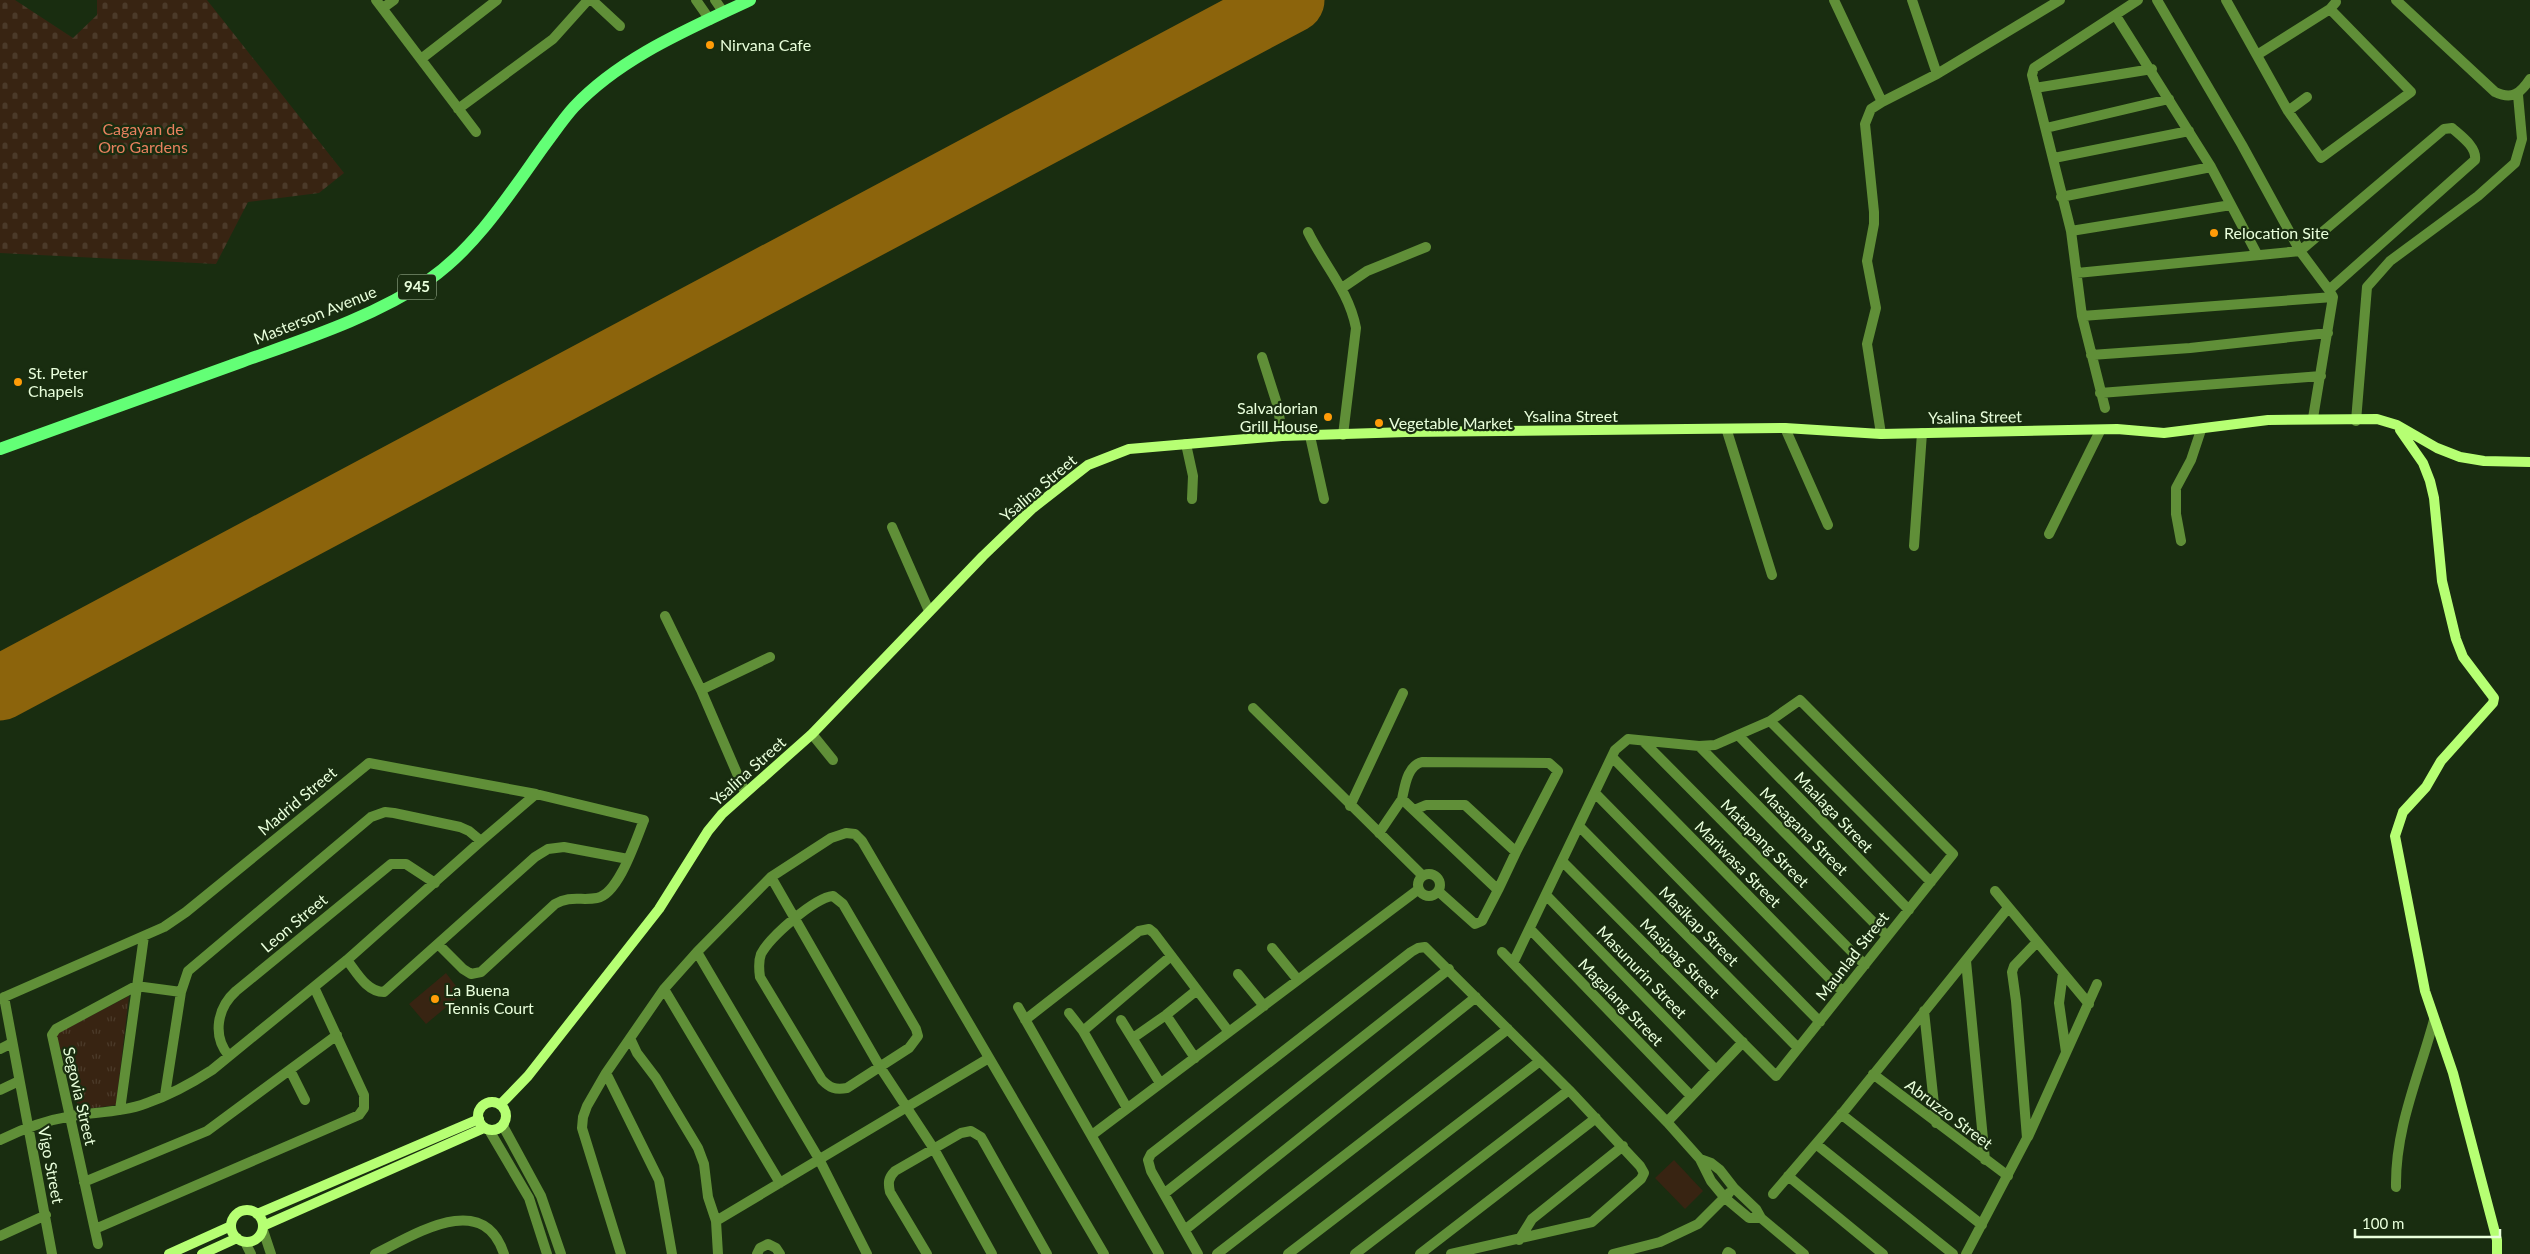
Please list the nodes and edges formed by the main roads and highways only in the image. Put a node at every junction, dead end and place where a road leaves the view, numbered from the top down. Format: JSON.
{"nodes":[{"id":1,"x":750,"y":0,"type":"edge"},
{"id":2,"x":0,"y":449,"type":"edge"}],
"edges":[{"from":1,"to":2,"type":"main road","name":"Masterson Avenue","number":"945"}]}
